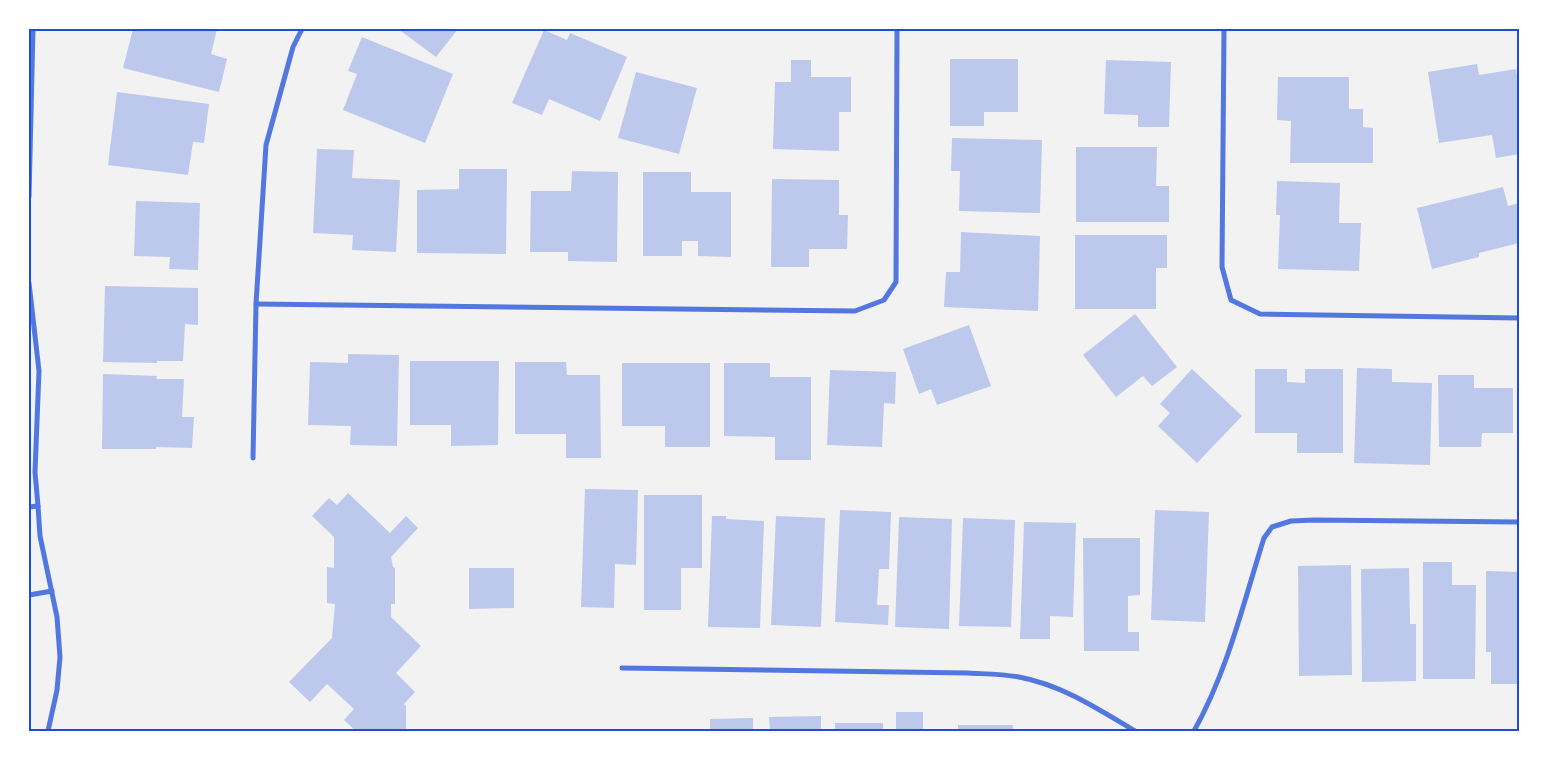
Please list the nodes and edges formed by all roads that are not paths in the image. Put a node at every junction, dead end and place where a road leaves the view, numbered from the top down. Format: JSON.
{"nodes":[{"id":1,"x":33,"y":29,"type":"edge"},
{"id":2,"x":302,"y":29,"type":"edge"},
{"id":3,"x":898,"y":29,"type":"edge"},
{"id":4,"x":1224,"y":29,"type":"edge"},
{"id":5,"x":29,"y":197,"type":"edge"},
{"id":6,"x":29,"y":283,"type":"edge"},
{"id":7,"x":256,"y":304,"type":"junction"},
{"id":8,"x":1519,"y":318,"type":"edge"},
{"id":9,"x":253,"y":458,"type":"dead end"},
{"id":10,"x":38,"y":506,"type":"junction"},
{"id":11,"x":29,"y":507,"type":"edge"},
{"id":12,"x":1519,"y":522,"type":"edge"},
{"id":13,"x":52,"y":591,"type":"junction"},
{"id":14,"x":29,"y":596,"type":"edge"},
{"id":15,"x":622,"y":668,"type":"dead end"},
{"id":16,"x":48,"y":731,"type":"edge"},
{"id":17,"x":1135,"y":731,"type":"edge"},
{"id":18,"x":1194,"y":731,"type":"edge"}],
"edges":[{"from":1,"to":5,"type":"street"},
{"from":2,"to":7,"type":"street"},
{"from":3,"to":7,"type":"street"},
{"from":4,"to":8,"type":"street"},
{"from":6,"to":10,"type":"street"},
{"from":7,"to":9,"type":"street"},
{"from":10,"to":11,"type":"street"},
{"from":10,"to":13,"type":"street"},
{"from":12,"to":18,"type":"street"},
{"from":13,"to":14,"type":"street"},
{"from":13,"to":16,"type":"street"},
{"from":15,"to":17,"type":"street"}]}
